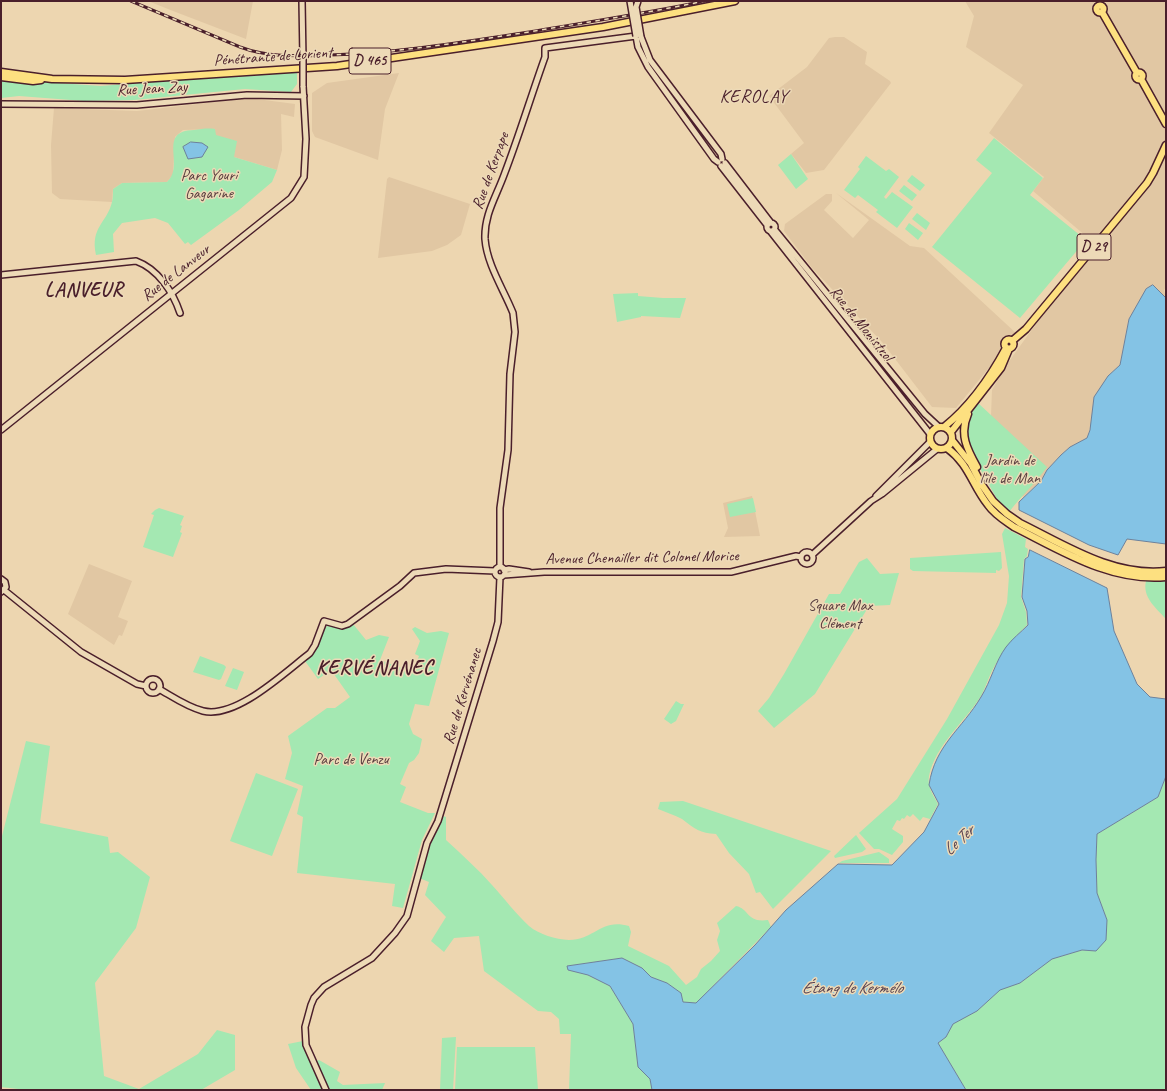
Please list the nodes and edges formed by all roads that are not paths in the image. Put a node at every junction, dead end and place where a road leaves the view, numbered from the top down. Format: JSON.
{"nodes":[{"id":1,"x":302,"y":1,"type":"edge"},
{"id":2,"x":630,"y":1,"type":"edge"},
{"id":3,"x":638,"y":1,"type":"edge"},
{"id":4,"x":735,"y":1,"type":"edge"},
{"id":5,"x":1099,"y":6,"type":"edge"},
{"id":6,"x":638,"y":37,"type":"junction"},
{"id":7,"x":1,"y":71,"type":"edge"},
{"id":8,"x":1,"y":77,"type":"edge"},
{"id":9,"x":52,"y":79,"type":"junction"},
{"id":10,"x":304,"y":96,"type":"junction"},
{"id":11,"x":1,"y":104,"type":"edge"},
{"id":12,"x":1166,"y":124,"type":"edge"},
{"id":13,"x":1166,"y":145,"type":"edge"},
{"id":14,"x":722,"y":162,"type":"junction"},
{"id":15,"x":773,"y":231,"type":"junction"},
{"id":16,"x":1,"y":276,"type":"edge"},
{"id":17,"x":171,"y":294,"type":"junction"},
{"id":18,"x":180,"y":313,"type":"dead end"},
{"id":19,"x":1008,"y":348,"type":"junction"},
{"id":20,"x":510,"y":374,"type":"joint"},
{"id":21,"x":971,"y":406,"type":"junction"},
{"id":22,"x":941,"y":427,"type":"junction"},
{"id":23,"x":1,"y":430,"type":"edge"},
{"id":24,"x":951,"y":432,"type":"junction"},
{"id":25,"x":930,"y":434,"type":"junction"},
{"id":26,"x":952,"y":440,"type":"junction"},
{"id":27,"x":930,"y":442,"type":"junction"},
{"id":28,"x":947,"y":448,"type":"junction"},
{"id":29,"x":937,"y":449,"type":"junction"},
{"id":30,"x":874,"y":499,"type":"junction"},
{"id":31,"x":993,"y":501,"type":"junction"},
{"id":32,"x":1034,"y":533,"type":"junction"},
{"id":33,"x":812,"y":555,"type":"junction"},
{"id":34,"x":801,"y":557,"type":"junction"},
{"id":35,"x":1166,"y":571,"type":"edge"},
{"id":36,"x":502,"y":572,"type":"junction"},
{"id":37,"x":1166,"y":577,"type":"edge"},
{"id":38,"x":1,"y":579,"type":"edge"},
{"id":39,"x":3,"y":591,"type":"edge"},
{"id":40,"x":146,"y":686,"type":"junction"},
{"id":41,"x":159,"y":689,"type":"junction"},
{"id":42,"x":326,"y":1090,"type":"edge"}],
"edges":[{"from":1,"to":10,"type":"street","bridge":true},
{"from":2,"to":6,"type":"street","name":"Rue de Monistrol","bridge":true},
{"from":3,"to":6,"type":"street","name":"Rue de Monistrol","bridge":true},
{"from":4,"to":9,"type":"main road","name":"Pénétrante de Lorient","number":"D 465"},
{"from":5,"to":12,"type":"main road"},
{"from":6,"to":14,"type":"street","name":"Rue de Monistrol"},
{"from":6,"to":14,"type":"street","name":"Rue de Monistrol"},
{"from":6,"to":20,"type":"street","name":"Rue de Kerpape"},
{"from":7,"to":9,"type":"main road","name":"Pénétrante de Lorient","number":"D 465"},
{"from":8,"to":9,"type":"main road"},
{"from":10,"to":11,"type":"street","name":"Rue Jean Zay"},
{"from":10,"to":17,"type":"street","name":"Rue de Lanveur"},
{"from":13,"to":19,"type":"main road","number":"D 29"},
{"from":14,"to":15,"type":"street","name":"Rue de Monistrol"},
{"from":15,"to":22,"type":"street","name":"Rue de Monistrol"},
{"from":15,"to":25,"type":"street","name":"Rue de Monistrol"},
{"from":16,"to":17,"type":"street"},
{"from":17,"to":18,"type":"street"},
{"from":17,"to":23,"type":"street","name":"Rue de Lanveur"},
{"from":19,"to":21,"type":"main road"},
{"from":19,"to":22,"type":"main road"},
{"from":20,"to":36,"type":"street","name":"Rue de Kervénanec"},
{"from":21,"to":24,"type":"main road"},
{"from":21,"to":31,"type":"main road"},
{"from":22,"to":24,"type":"main road"},
{"from":22,"to":25,"type":"main road"},
{"from":24,"to":26,"type":"main road"},
{"from":25,"to":27,"type":"main road"},
{"from":26,"to":28,"type":"main road"},
{"from":26,"to":31,"type":"main road"},
{"from":27,"to":29,"type":"main road"},
{"from":27,"to":30,"type":"street","name":"Avenue Chenailler dit Colonel Morice"},
{"from":28,"to":29,"type":"main road"},
{"from":28,"to":32,"type":"main road"},
{"from":29,"to":30,"type":"street","name":"Avenue Chenailler dit Colonel Morice"},
{"from":30,"to":33,"type":"street","name":"Avenue Chenailler dit Colonel Morice"},
{"from":31,"to":32,"type":"main road"},
{"from":32,"to":35,"type":"main road"},
{"from":32,"to":37,"type":"main road"},
{"from":33,"to":34,"type":"street","name":"Avenue Chenailler dit Colonel Morice"},
{"from":33,"to":34,"type":"street","name":"Avenue Chenailler dit Colonel Morice"},
{"from":34,"to":36,"type":"street","name":"Avenue Chenailler dit Colonel Morice"},
{"from":36,"to":41,"type":"street"},
{"from":36,"to":42,"type":"street","name":"Rue de Kervénanec"},
{"from":38,"to":39,"type":"street"},
{"from":39,"to":40,"type":"street"},
{"from":40,"to":41,"type":"street"},
{"from":40,"to":41,"type":"street"}]}
